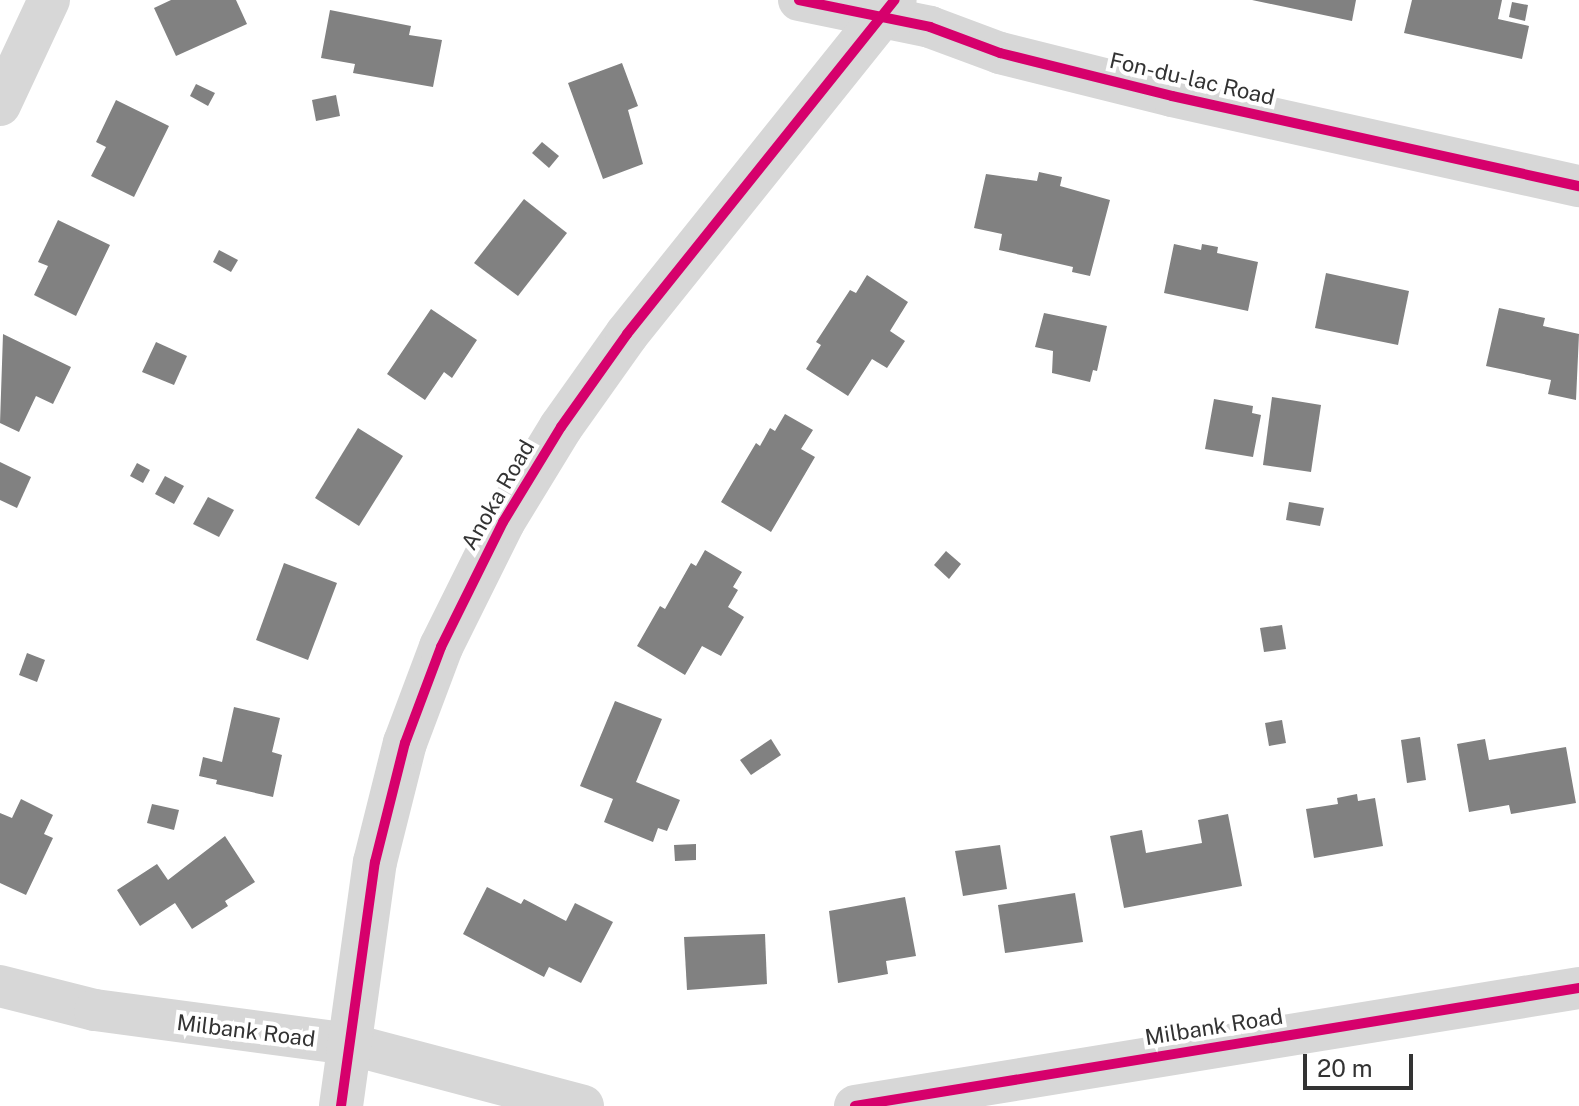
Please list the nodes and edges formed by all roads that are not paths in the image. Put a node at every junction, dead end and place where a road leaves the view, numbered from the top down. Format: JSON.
{"nodes":[{"id":1,"x":49,"y":0,"type":"edge"},
{"id":2,"x":799,"y":0,"type":"edge"},
{"id":3,"x":888,"y":9,"type":"edge"},
{"id":4,"x":0,"y":105,"type":"edge"},
{"id":5,"x":1579,"y":186,"type":"edge"},
{"id":6,"x":0,"y":986,"type":"edge"},
{"id":7,"x":1579,"y":988,"type":"edge"},
{"id":8,"x":349,"y":1044,"type":"junction"},
{"id":9,"x":341,"y":1106,"type":"edge"},
{"id":10,"x":583,"y":1106,"type":"edge"},
{"id":11,"x":855,"y":1106,"type":"edge"}],
"edges":[{"from":1,"to":4,"type":"street"},
{"from":2,"to":3,"type":"street","name":"Fon-du-lac Road"},
{"from":3,"to":5,"type":"street","name":"Fon-du-lac Road"},
{"from":3,"to":8,"type":"street","name":"Anoka Road"},
{"from":6,"to":8,"type":"street","name":"Milbank Road"},
{"from":7,"to":11,"type":"street","name":"Milbank Road"},
{"from":8,"to":9,"type":"street","name":"Anoka Road"},
{"from":8,"to":10,"type":"street","name":"Milbank Road"}]}
